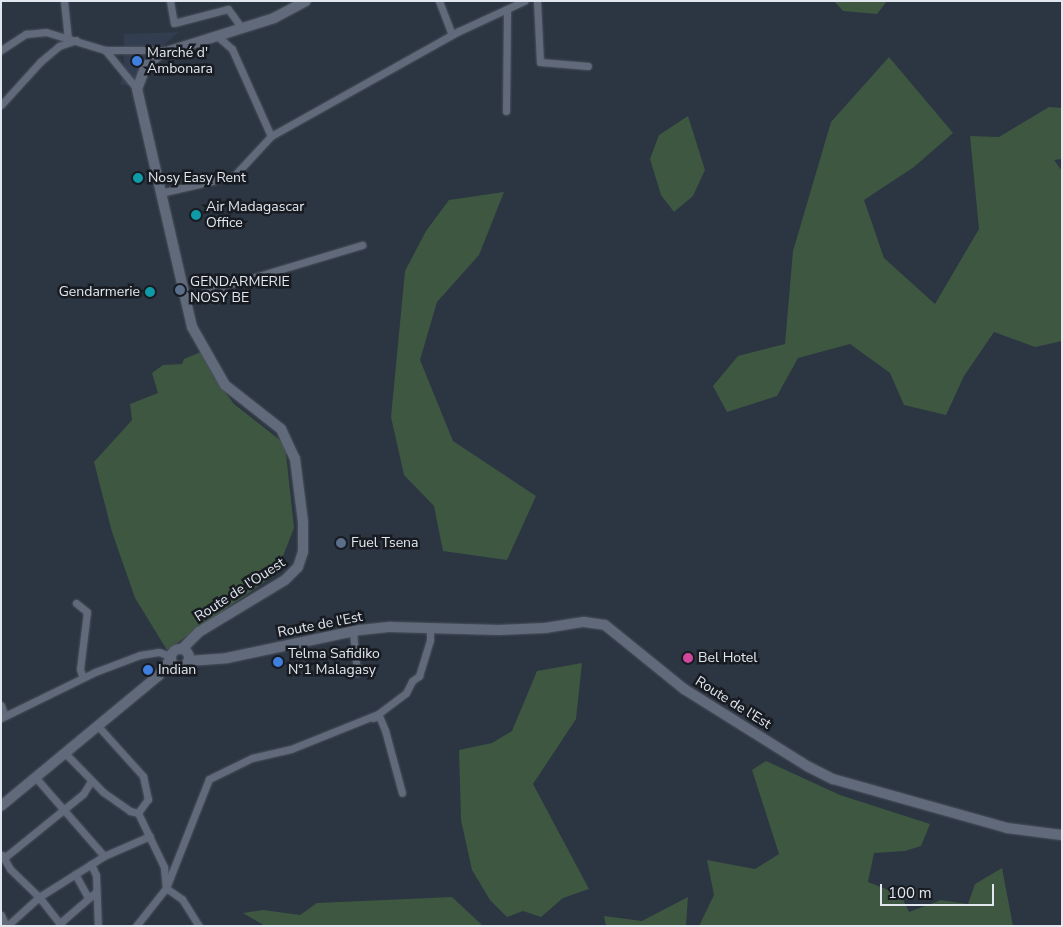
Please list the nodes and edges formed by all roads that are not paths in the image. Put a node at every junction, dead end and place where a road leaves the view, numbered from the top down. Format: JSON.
{"nodes":[{"id":1,"x":64,"y":1,"type":"edge"},
{"id":2,"x":170,"y":1,"type":"edge"},
{"id":3,"x":306,"y":1,"type":"edge"},
{"id":4,"x":439,"y":1,"type":"edge"},
{"id":5,"x":524,"y":1,"type":"edge"},
{"id":6,"x":537,"y":1,"type":"edge"},
{"id":7,"x":227,"y":5,"type":"edge"},
{"id":8,"x":507,"y":9,"type":"junction"},
{"id":9,"x":241,"y":27,"type":"junction"},
{"id":10,"x":216,"y":35,"type":"junction"},
{"id":11,"x":452,"y":35,"type":"junction"},
{"id":12,"x":68,"y":37,"type":"junction"},
{"id":13,"x":76,"y":40,"type":"junction"},
{"id":14,"x":1,"y":50,"type":"edge"},
{"id":15,"x":105,"y":50,"type":"junction"},
{"id":16,"x":168,"y":50,"type":"junction"},
{"id":17,"x":588,"y":66,"type":"dead end"},
{"id":18,"x":137,"y":89,"type":"junction"},
{"id":19,"x":1,"y":105,"type":"edge"},
{"id":20,"x":506,"y":111,"type":"dead end"},
{"id":21,"x":271,"y":136,"type":"junction"},
{"id":22,"x":160,"y":193,"type":"junction"},
{"id":23,"x":362,"y":245,"type":"dead end"},
{"id":24,"x":185,"y":298,"type":"junction"},
{"id":25,"x":76,"y":603,"type":"dead end"},
{"id":26,"x":430,"y":628,"type":"junction"},
{"id":27,"x":353,"y":632,"type":"junction"},
{"id":28,"x":186,"y":655,"type":"junction"},
{"id":29,"x":170,"y":658,"type":"junction"},
{"id":30,"x":179,"y":668,"type":"junction"},
{"id":31,"x":165,"y":670,"type":"junction"},
{"id":32,"x":357,"y":673,"type":"dead end"},
{"id":33,"x":83,"y":678,"type":"junction"},
{"id":34,"x":1,"y":705,"type":"edge"},
{"id":35,"x":17,"y":710,"type":"junction"},
{"id":36,"x":1,"y":718,"type":"edge"},
{"id":37,"x":365,"y":721,"type":"junction"},
{"id":38,"x":97,"y":725,"type":"junction"},
{"id":39,"x":65,"y":753,"type":"junction"},
{"id":40,"x":36,"y":778,"type":"junction"},
{"id":41,"x":92,"y":782,"type":"junction"},
{"id":42,"x":402,"y":793,"type":"dead end"},
{"id":43,"x":1,"y":806,"type":"edge"},
{"id":44,"x":64,"y":808,"type":"junction"},
{"id":45,"x":138,"y":813,"type":"junction"},
{"id":46,"x":1062,"y":835,"type":"edge"},
{"id":47,"x":150,"y":836,"type":"junction"},
{"id":48,"x":2,"y":856,"type":"edge"},
{"id":49,"x":104,"y":856,"type":"junction"},
{"id":50,"x":91,"y":864,"type":"junction"},
{"id":51,"x":75,"y":874,"type":"junction"},
{"id":52,"x":166,"y":888,"type":"junction"},
{"id":53,"x":96,"y":892,"type":"junction"},
{"id":54,"x":39,"y":896,"type":"junction"},
{"id":55,"x":87,"y":896,"type":"junction"},
{"id":56,"x":1,"y":915,"type":"edge"},
{"id":57,"x":61,"y":924,"type":"edge"},
{"id":58,"x":9,"y":925,"type":"edge"},
{"id":59,"x":98,"y":926,"type":"edge"},
{"id":60,"x":136,"y":926,"type":"edge"},
{"id":61,"x":200,"y":926,"type":"edge"}],
"edges":[{"from":1,"to":12,"type":"street"},
{"from":2,"to":7,"type":"street"},
{"from":3,"to":9,"type":"main road"},
{"from":4,"to":11,"type":"street"},
{"from":5,"to":8,"type":"street"},
{"from":6,"to":17,"type":"street"},
{"from":7,"to":9,"type":"street"},
{"from":8,"to":11,"type":"street"},
{"from":8,"to":20,"type":"street"},
{"from":9,"to":10,"type":"main road"},
{"from":10,"to":16,"type":"main road"},
{"from":10,"to":21,"type":"street"},
{"from":11,"to":21,"type":"street"},
{"from":12,"to":13,"type":"street"},
{"from":12,"to":14,"type":"street"},
{"from":13,"to":15,"type":"street"},
{"from":13,"to":19,"type":"street"},
{"from":15,"to":16,"type":"street"},
{"from":15,"to":18,"type":"street"},
{"from":16,"to":18,"type":"main road"},
{"from":18,"to":22,"type":"main road","name":"Route de l'Ouest"},
{"from":21,"to":22,"type":"street"},
{"from":22,"to":24,"type":"main road","name":"Route de l'Ouest"},
{"from":23,"to":24,"type":"street"},
{"from":24,"to":28,"type":"main road","name":"Route de l'Ouest"},
{"from":25,"to":33,"type":"street"},
{"from":26,"to":27,"type":"main road","name":"Route de l'Est"},
{"from":26,"to":37,"type":"street"},
{"from":26,"to":46,"type":"main road","name":"Route de l'Est"},
{"from":27,"to":28,"type":"main road","name":"Route de l'Est"},
{"from":27,"to":32,"type":"street"},
{"from":28,"to":29,"type":"main road"},
{"from":28,"to":30,"type":"main road"},
{"from":29,"to":30,"type":"main road"},
{"from":29,"to":31,"type":"main road"},
{"from":29,"to":33,"type":"street"},
{"from":30,"to":31,"type":"main road"},
{"from":31,"to":38,"type":"main road"},
{"from":33,"to":35,"type":"street"},
{"from":34,"to":35,"type":"street"},
{"from":35,"to":36,"type":"street"},
{"from":37,"to":42,"type":"street"},
{"from":37,"to":52,"type":"street"},
{"from":38,"to":39,"type":"main road"},
{"from":38,"to":45,"type":"street"},
{"from":39,"to":40,"type":"main road"},
{"from":39,"to":41,"type":"street"},
{"from":40,"to":43,"type":"main road"},
{"from":40,"to":44,"type":"street"},
{"from":41,"to":44,"type":"street"},
{"from":41,"to":45,"type":"street"},
{"from":44,"to":48,"type":"street"},
{"from":44,"to":49,"type":"street"},
{"from":45,"to":47,"type":"street"},
{"from":47,"to":49,"type":"street"},
{"from":47,"to":52,"type":"street"},
{"from":48,"to":54,"type":"street"},
{"from":49,"to":50,"type":"street"},
{"from":50,"to":51,"type":"street"},
{"from":50,"to":53,"type":"street"},
{"from":51,"to":54,"type":"street"},
{"from":51,"to":55,"type":"street"},
{"from":52,"to":60,"type":"street"},
{"from":52,"to":61,"type":"street"},
{"from":53,"to":55,"type":"street"},
{"from":53,"to":59,"type":"street"},
{"from":54,"to":57,"type":"street"},
{"from":54,"to":58,"type":"street"},
{"from":55,"to":57,"type":"street"},
{"from":56,"to":58,"type":"street"}]}
